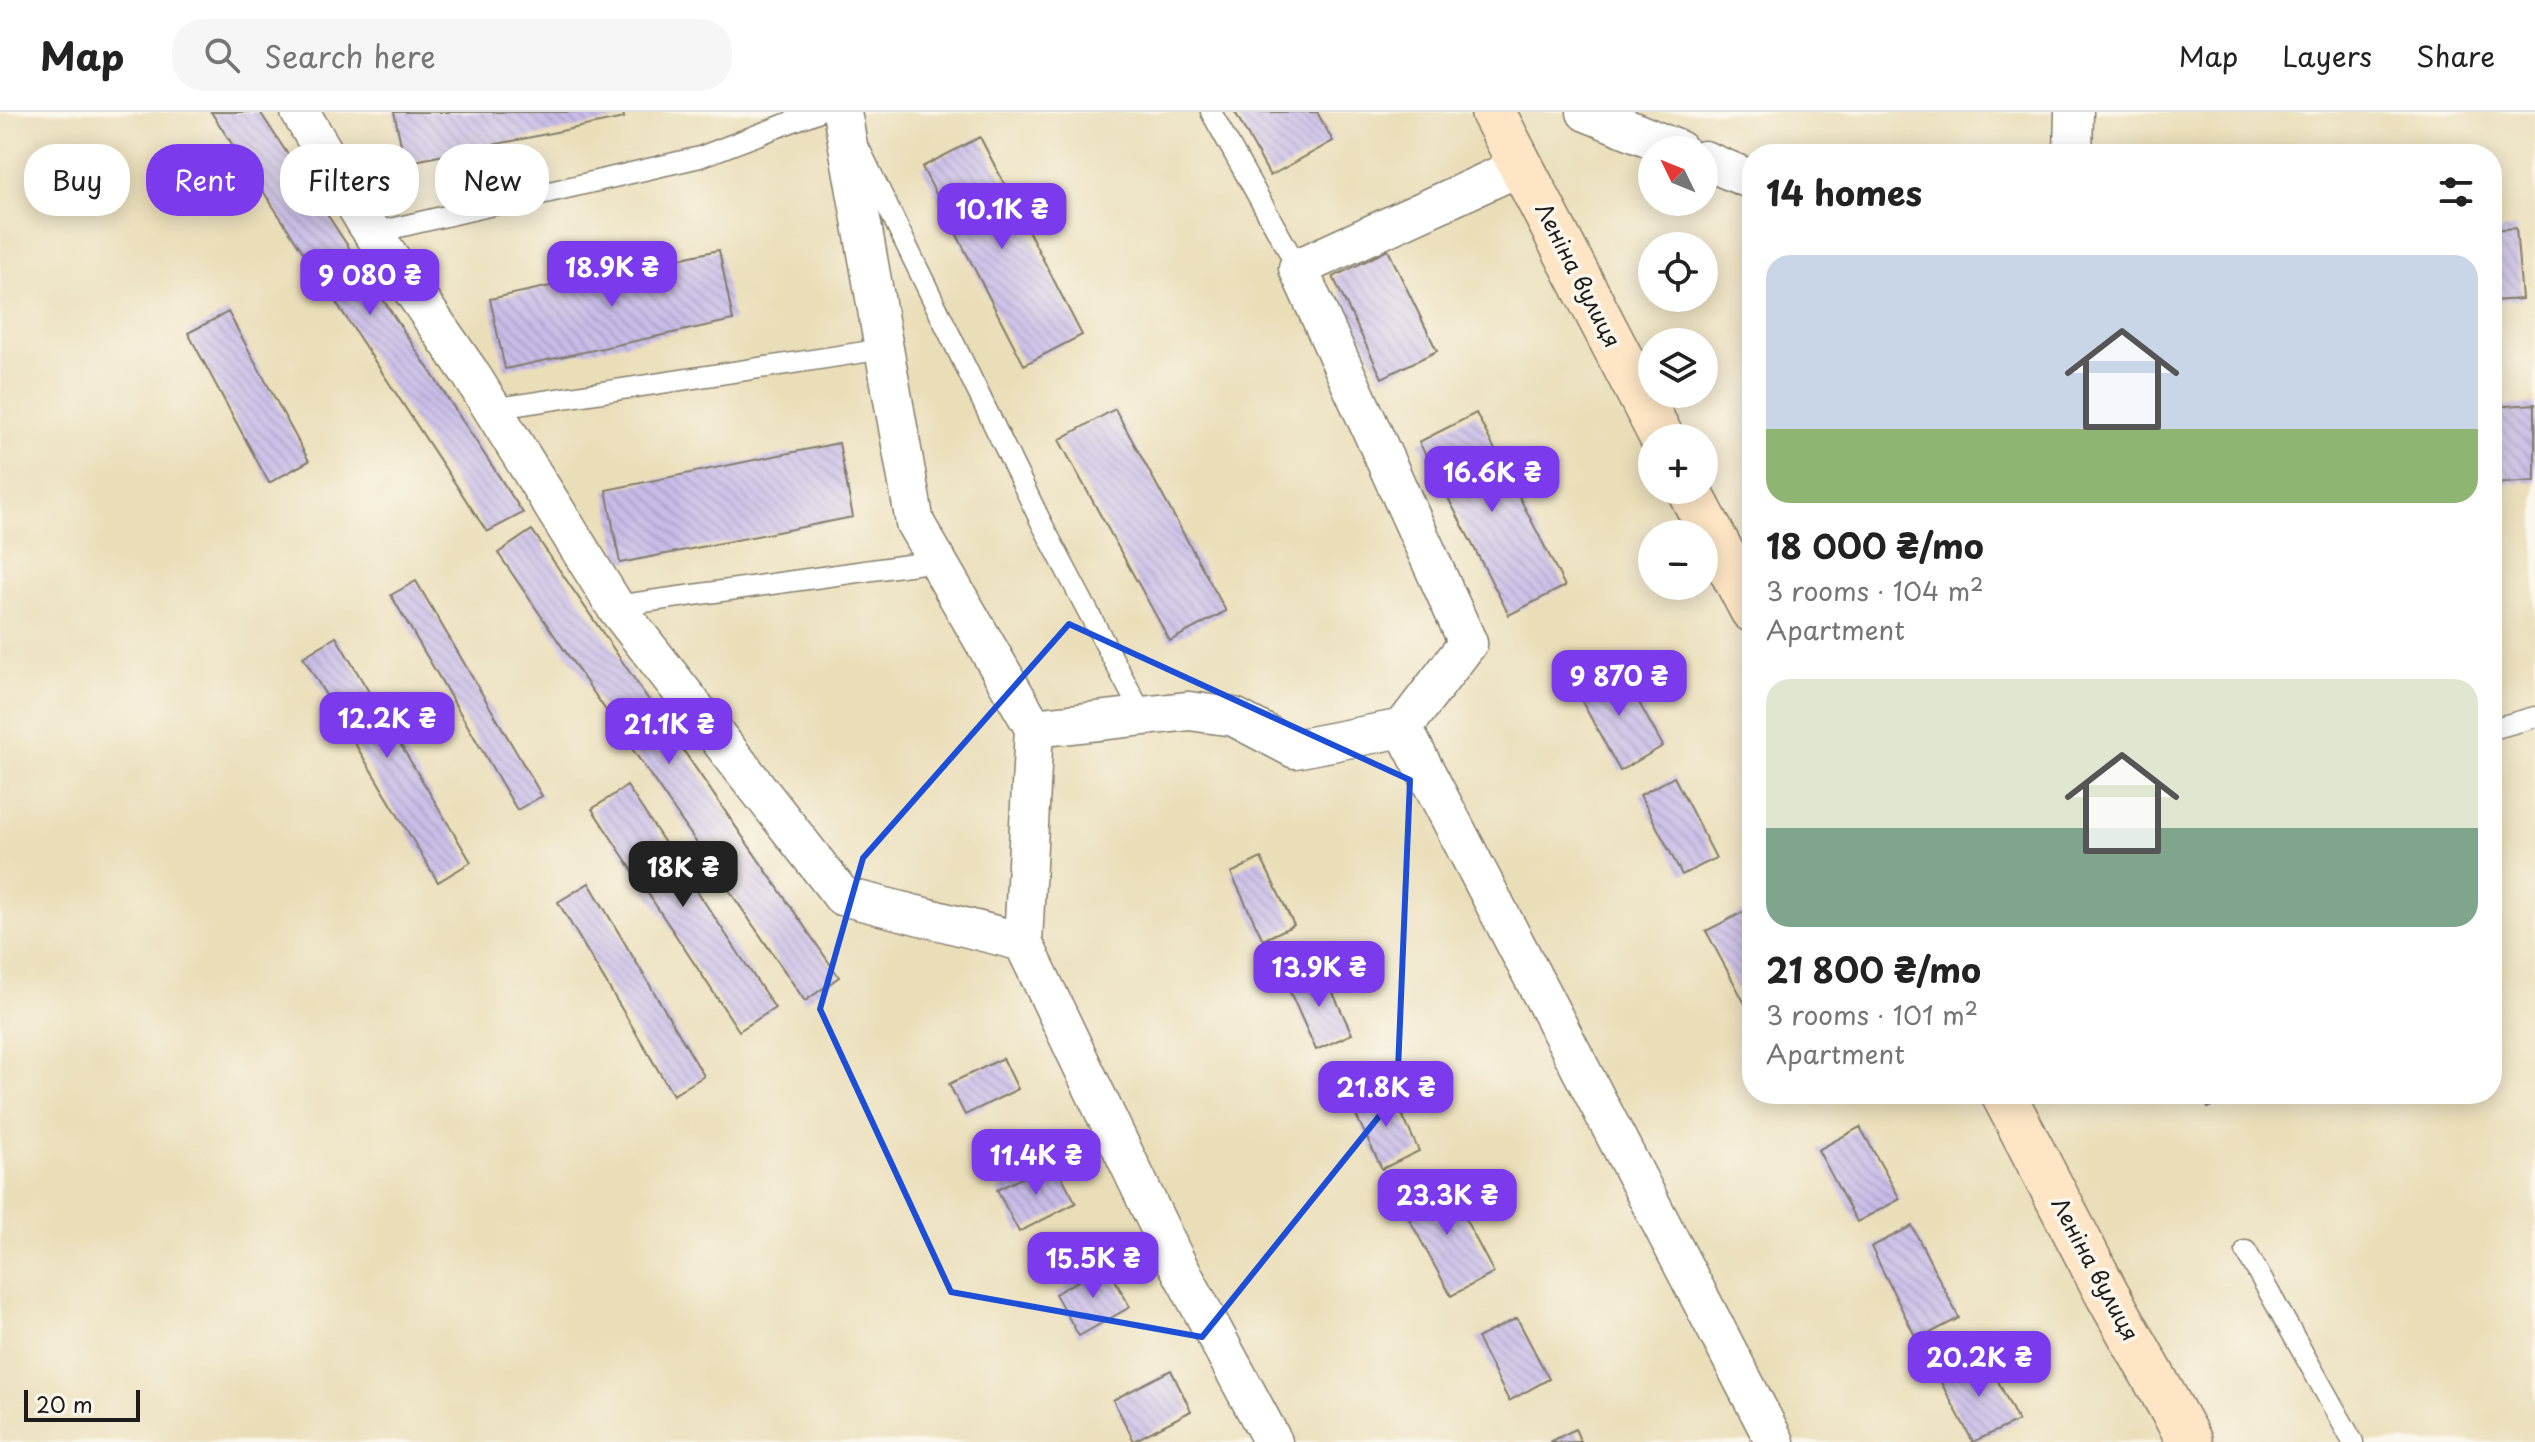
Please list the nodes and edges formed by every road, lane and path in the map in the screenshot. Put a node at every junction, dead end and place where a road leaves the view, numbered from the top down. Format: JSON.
{"nodes":[{"id":1,"x":300,"y":112,"type":"edge"},
{"id":2,"x":817,"y":112,"type":"edge"},
{"id":3,"x":842,"y":112,"type":"edge"},
{"id":4,"x":1211,"y":112,"type":"edge"},
{"id":5,"x":1493,"y":112,"type":"edge"},
{"id":6,"x":1586,"y":112,"type":"edge"},
{"id":7,"x":2074,"y":112,"type":"edge"},
{"id":8,"x":1645,"y":136,"type":"edge"},
{"id":9,"x":2073,"y":144,"type":"edge"},
{"id":10,"x":1521,"y":166,"type":"junction"},
{"id":11,"x":1718,"y":166,"type":"edge"},
{"id":12,"x":1742,"y":176,"type":"edge"},
{"id":13,"x":373,"y":233,"type":"junction"},
{"id":14,"x":1298,"y":268,"type":"junction"},
{"id":15,"x":884,"y":349,"type":"junction"},
{"id":16,"x":492,"y":409,"type":"junction"},
{"id":17,"x":1655,"y":424,"type":"edge"},
{"id":18,"x":1696,"y":504,"type":"edge"},
{"id":19,"x":937,"y":561,"type":"junction"},
{"id":20,"x":1742,"y":591,"type":"edge"},
{"id":21,"x":615,"y":606,"type":"junction"},
{"id":22,"x":1143,"y":716,"type":"junction"},
{"id":23,"x":2535,"y":717,"type":"edge"},
{"id":24,"x":2502,"y":726,"type":"edge"},
{"id":25,"x":1034,"y":728,"type":"junction"},
{"id":26,"x":1403,"y":728,"type":"junction"},
{"id":27,"x":1023,"y":942,"type":"junction"},
{"id":28,"x":2008,"y":1104,"type":"edge"},
{"id":29,"x":2246,"y":1251,"type":"dead end"},
{"id":30,"x":1273,"y":1442,"type":"edge"},
{"id":31,"x":1775,"y":1442,"type":"edge"},
{"id":32,"x":2190,"y":1442,"type":"edge"},
{"id":33,"x":2353,"y":1442,"type":"edge"}],
"edges":[{"from":1,"to":13,"type":"street"},
{"from":2,"to":13,"type":"lane"},
{"from":3,"to":15,"type":"street"},
{"from":3,"to":22,"type":"lane"},
{"from":4,"to":14,"type":"lane"},
{"from":5,"to":10,"type":"street","name":"Леніна вулиця"},
{"from":6,"to":8,"type":"street"},
{"from":7,"to":9,"type":"street"},
{"from":10,"to":14,"type":"street"},
{"from":10,"to":17,"type":"street","name":"Леніна вулиця"},
{"from":11,"to":12,"type":"street"},
{"from":13,"to":16,"type":"street"},
{"from":14,"to":26,"type":"street"},
{"from":15,"to":16,"type":"lane"},
{"from":15,"to":19,"type":"street"},
{"from":16,"to":21,"type":"street"},
{"from":18,"to":20,"type":"street"},
{"from":19,"to":21,"type":"lane"},
{"from":19,"to":25,"type":"street"},
{"from":21,"to":27,"type":"street"},
{"from":22,"to":25,"type":"street"},
{"from":22,"to":26,"type":"street"},
{"from":23,"to":24,"type":"lane"},
{"from":25,"to":27,"type":"street"},
{"from":26,"to":31,"type":"street"},
{"from":27,"to":30,"type":"street"},
{"from":28,"to":32,"type":"street","name":"Леніна вулиця"},
{"from":29,"to":33,"type":"lane"}]}
